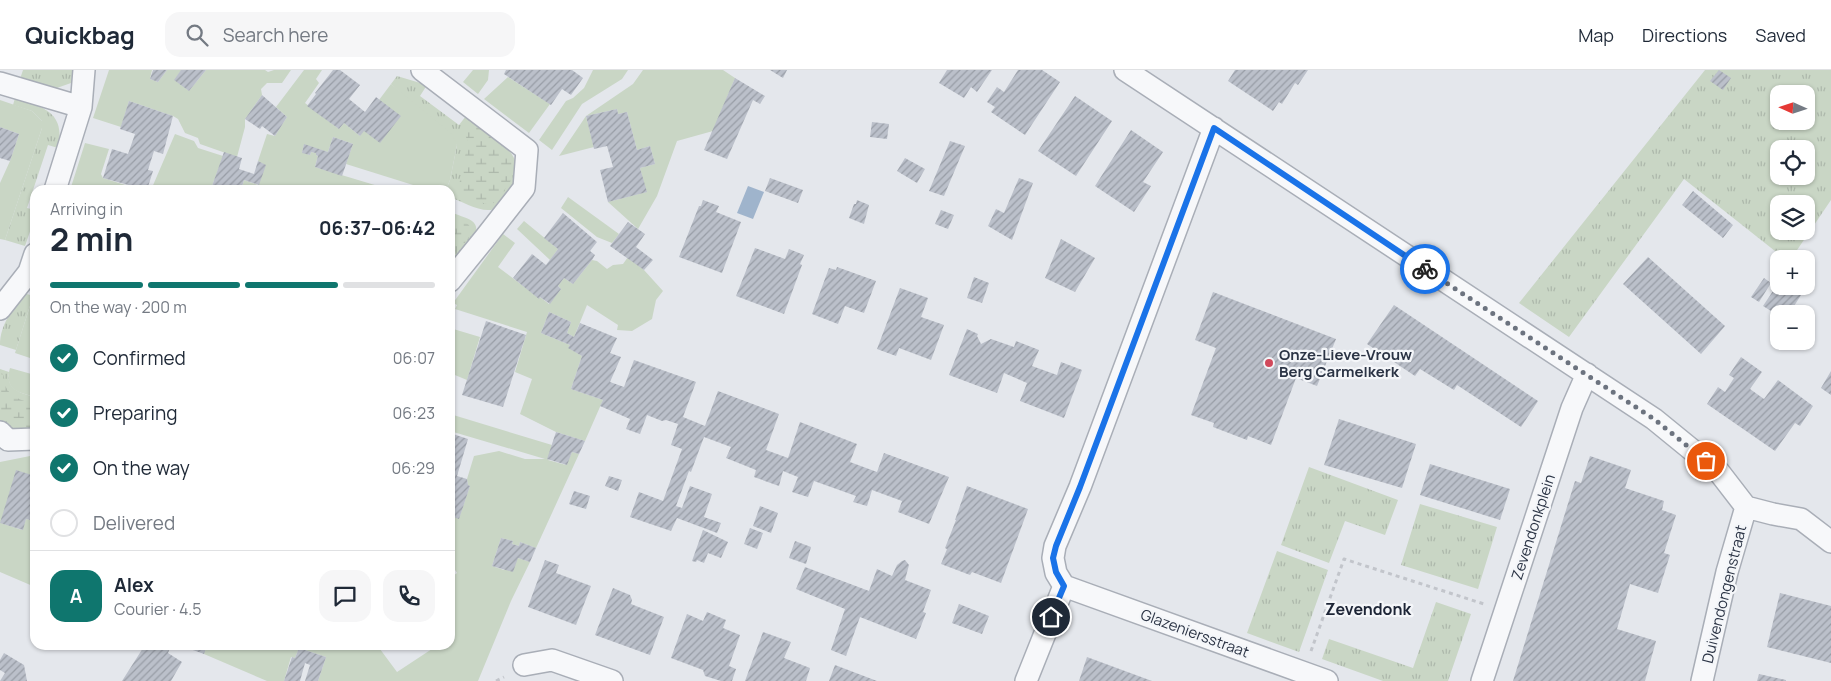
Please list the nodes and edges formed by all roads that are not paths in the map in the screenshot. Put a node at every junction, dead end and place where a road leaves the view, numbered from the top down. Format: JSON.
{"nodes":[{"id":1,"x":84,"y":70,"type":"edge"},
{"id":2,"x":422,"y":70,"type":"edge"},
{"id":3,"x":1125,"y":70,"type":"edge"},
{"id":4,"x":0,"y":83,"type":"edge"},
{"id":5,"x":81,"y":107,"type":"junction"},
{"id":6,"x":1214,"y":128,"type":"junction"},
{"id":7,"x":57,"y":185,"type":"edge"},
{"id":8,"x":30,"y":269,"type":"edge"},
{"id":9,"x":455,"y":275,"type":"edge"},
{"id":10,"x":0,"y":309,"type":"edge"},
{"id":11,"x":1588,"y":374,"type":"junction"},
{"id":12,"x":30,"y":439,"type":"edge"},
{"id":13,"x":3,"y":440,"type":"edge"},
{"id":14,"x":1746,"y":507,"type":"junction"},
{"id":15,"x":1831,"y":542,"type":"edge"},
{"id":16,"x":1064,"y":586,"type":"junction"},
{"id":17,"x":524,"y":665,"type":"dead end"},
{"id":18,"x":612,"y":681,"type":"edge"},
{"id":19,"x":1026,"y":681,"type":"edge"},
{"id":20,"x":1327,"y":681,"type":"edge"},
{"id":21,"x":1482,"y":681,"type":"edge"},
{"id":22,"x":1702,"y":681,"type":"edge"}],
"edges":[{"from":1,"to":5,"type":"street"},
{"from":2,"to":9,"type":"street"},
{"from":3,"to":6,"type":"street"},
{"from":4,"to":5,"type":"street"},
{"from":5,"to":7,"type":"street"},
{"from":6,"to":11,"type":"street"},
{"from":6,"to":16,"type":"street"},
{"from":8,"to":10,"type":"street"},
{"from":11,"to":14,"type":"street"},
{"from":11,"to":21,"type":"street","name":"Zevendonkplein"},
{"from":12,"to":13,"type":"street"},
{"from":14,"to":15,"type":"street"},
{"from":14,"to":22,"type":"street","name":"Duivendongenstraat"},
{"from":16,"to":19,"type":"street"},
{"from":16,"to":20,"type":"street","name":"Glazeniersstraat"},
{"from":17,"to":18,"type":"street"}]}
